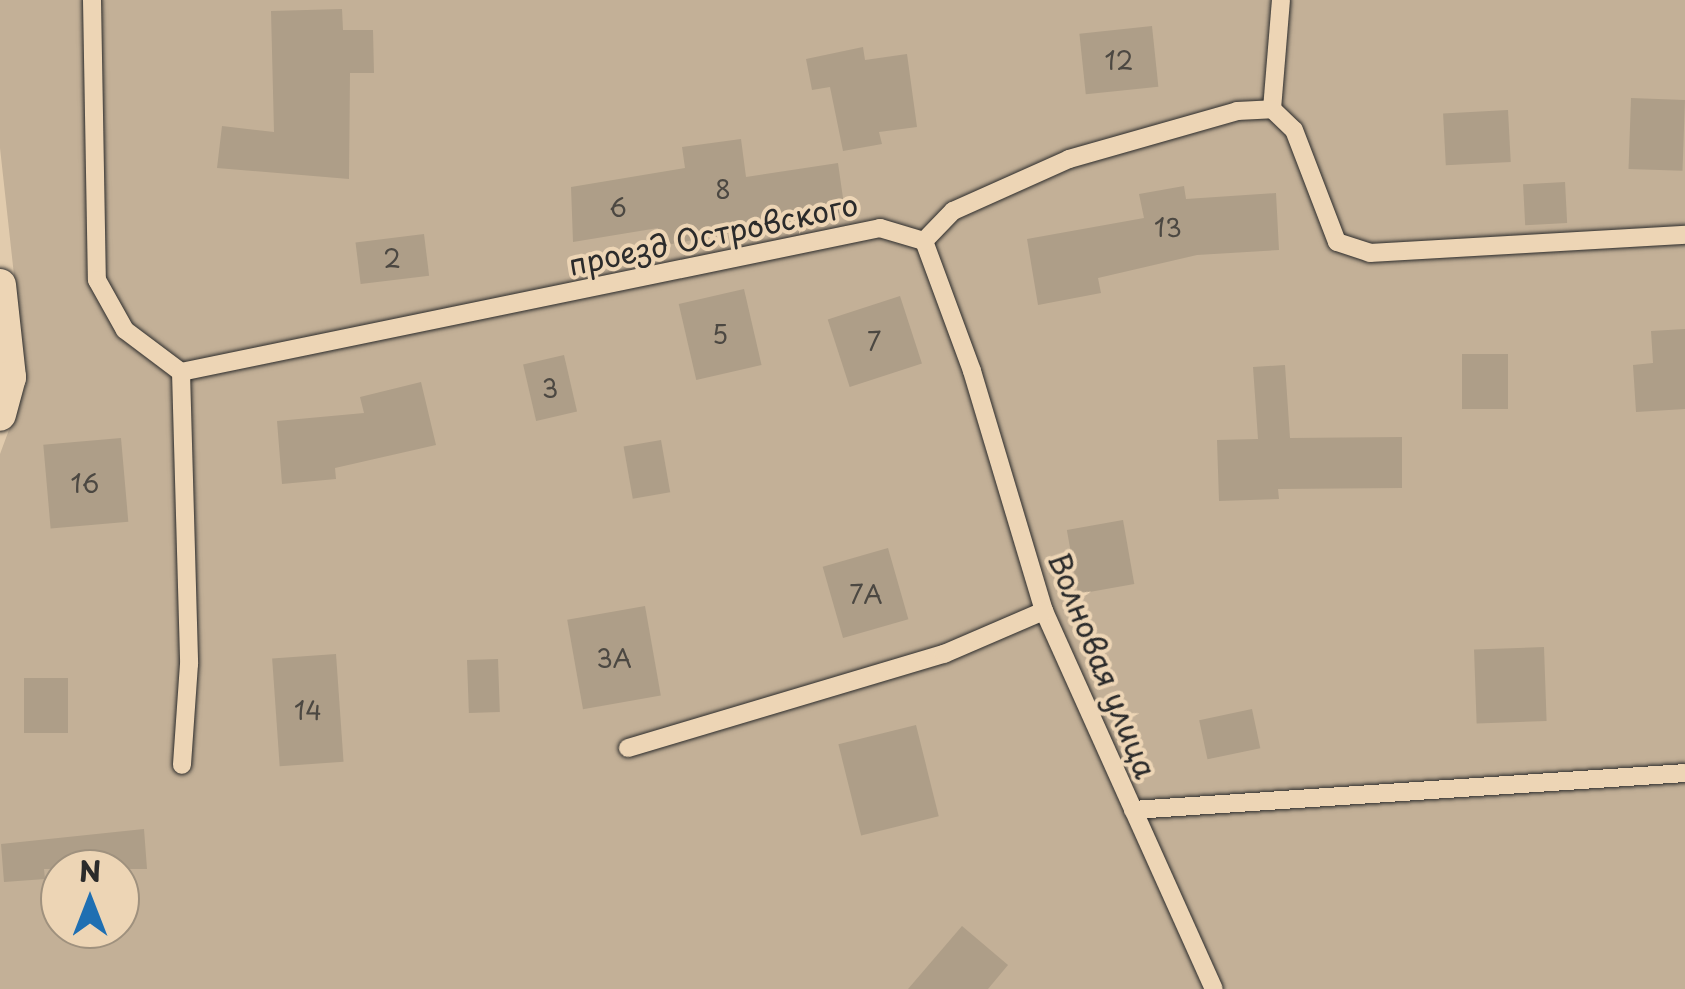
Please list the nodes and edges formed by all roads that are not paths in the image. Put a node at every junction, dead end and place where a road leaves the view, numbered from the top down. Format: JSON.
{"nodes":[{"id":1,"x":92,"y":0,"type":"edge"},
{"id":2,"x":1281,"y":0,"type":"edge"},
{"id":3,"x":1272,"y":109,"type":"junction"},
{"id":4,"x":1685,"y":235,"type":"edge"},
{"id":5,"x":924,"y":241,"type":"junction"},
{"id":6,"x":0,"y":285,"type":"edge"},
{"id":7,"x":180,"y":372,"type":"junction"},
{"id":8,"x":0,"y":415,"type":"edge"},
{"id":9,"x":1044,"y":610,"type":"junction"},
{"id":10,"x":628,"y":748,"type":"dead end"},
{"id":11,"x":182,"y":766,"type":"dead end"},
{"id":12,"x":1685,"y":773,"type":"edge"},
{"id":13,"x":1133,"y":810,"type":"junction"},
{"id":14,"x":1214,"y":989,"type":"edge"}],
"edges":[{"from":1,"to":7,"type":"lane"},
{"from":2,"to":3,"type":"lane"},
{"from":3,"to":4,"type":"lane"},
{"from":3,"to":5,"type":"lane"},
{"from":5,"to":7,"type":"lane","name":"проезд Островского"},
{"from":5,"to":9,"type":"lane","name":"Волновая улица"},
{"from":6,"to":8,"type":"street"},
{"from":7,"to":11,"type":"lane"},
{"from":9,"to":10,"type":"lane"},
{"from":9,"to":13,"type":"lane","name":"Волновая улица"},
{"from":12,"to":13,"type":"lane"},
{"from":13,"to":14,"type":"lane","name":"Волновая улица"}]}
